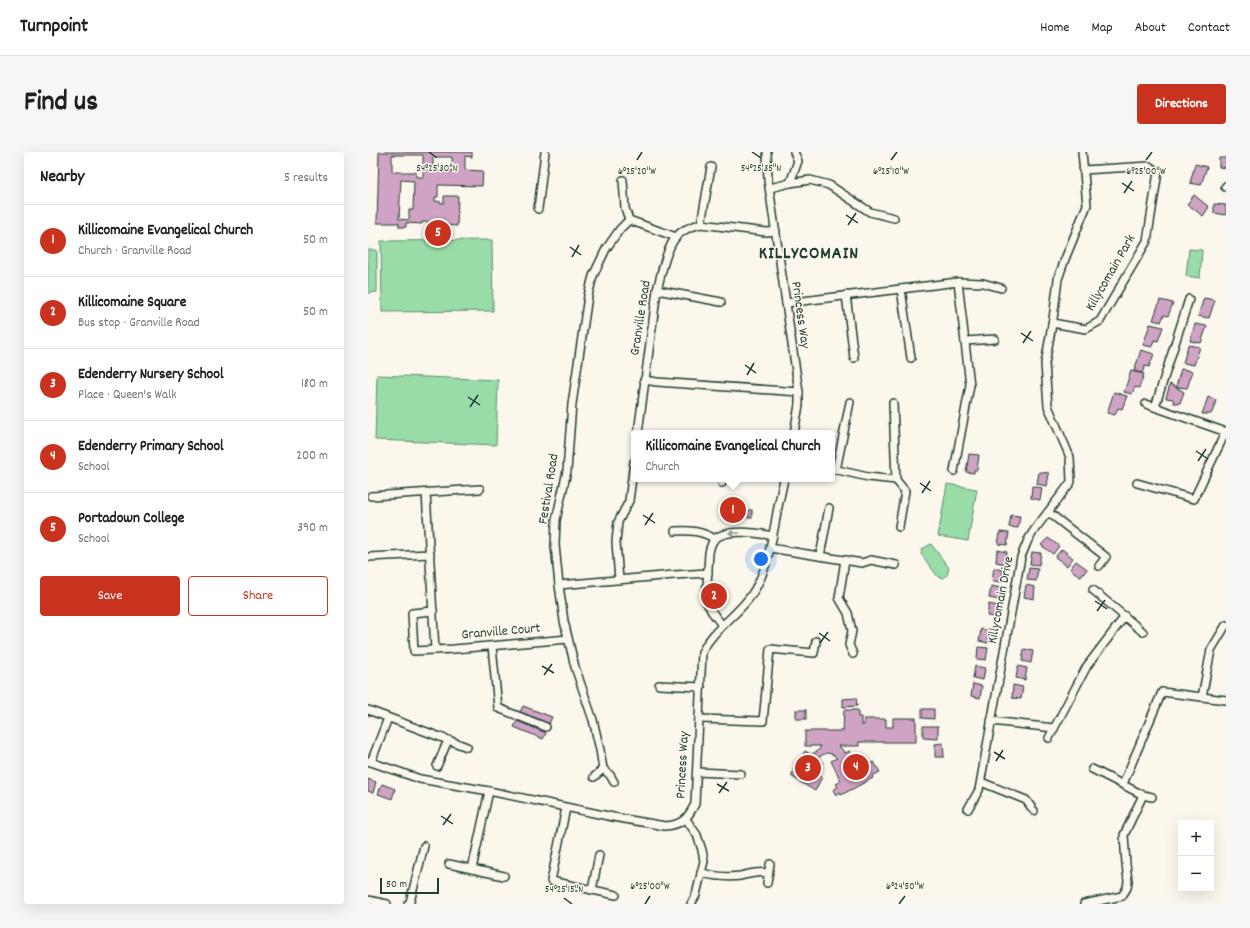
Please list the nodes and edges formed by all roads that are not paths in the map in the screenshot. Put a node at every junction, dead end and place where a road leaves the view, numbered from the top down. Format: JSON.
{"nodes":[{"id":1,"x":545,"y":152,"type":"edge"},
{"id":2,"x":767,"y":152,"type":"edge"},
{"id":3,"x":794,"y":152,"type":"edge"},
{"id":4,"x":1082,"y":152,"type":"edge"},
{"id":5,"x":711,"y":167,"type":"dead end"},
{"id":6,"x":1083,"y":170,"type":"junction"},
{"id":7,"x":623,"y":180,"type":"dead end"},
{"id":8,"x":790,"y":183,"type":"junction"},
{"id":9,"x":770,"y":188,"type":"junction"},
{"id":10,"x":538,"y":209,"type":"dead end"},
{"id":11,"x":894,"y":218,"type":"dead end"},
{"id":12,"x":629,"y":220,"type":"junction"},
{"id":13,"x":701,"y":224,"type":"junction"},
{"id":14,"x":776,"y":231,"type":"junction"},
{"id":15,"x":676,"y":237,"type":"junction"},
{"id":16,"x":958,"y":282,"type":"junction"},
{"id":17,"x":1001,"y":288,"type":"dead end"},
{"id":18,"x":901,"y":289,"type":"junction"},
{"id":19,"x":657,"y":290,"type":"junction"},
{"id":20,"x":846,"y":295,"type":"junction"},
{"id":21,"x":1189,"y":299,"type":"dead end"},
{"id":22,"x":721,"y":302,"type":"dead end"},
{"id":23,"x":786,"y":303,"type":"junction"},
{"id":24,"x":1052,"y":324,"type":"junction"},
{"id":25,"x":995,"y":339,"type":"dead end"},
{"id":26,"x":965,"y":341,"type":"junction"},
{"id":27,"x":854,"y":358,"type":"dead end"},
{"id":28,"x":911,"y":358,"type":"dead end"},
{"id":29,"x":644,"y":380,"type":"junction"},
{"id":30,"x":799,"y":392,"type":"junction"},
{"id":31,"x":850,"y":402,"type":"dead end"},
{"id":32,"x":893,"y":403,"type":"dead end"},
{"id":33,"x":1146,"y":404,"type":"dead end"},
{"id":34,"x":1155,"y":407,"type":"junction"},
{"id":35,"x":638,"y":430,"type":"edge"},
{"id":36,"x":795,"y":430,"type":"edge"},
{"id":37,"x":1226,"y":431,"type":"edge"},
{"id":38,"x":835,"y":466,"type":"edge"},
{"id":39,"x":835,"y":470,"type":"edge"},
{"id":40,"x":954,"y":471,"type":"dead end"},
{"id":41,"x":896,"y":480,"type":"junction"},
{"id":42,"x":631,"y":482,"type":"edge"},
{"id":43,"x":783,"y":482,"type":"edge"},
{"id":44,"x":1137,"y":482,"type":"dead end"},
{"id":45,"x":480,"y":489,"type":"dead end"},
{"id":46,"x":426,"y":492,"type":"junction"},
{"id":47,"x":371,"y":496,"type":"dead end"},
{"id":48,"x":829,"y":508,"type":"dead end"},
{"id":49,"x":1048,"y":512,"type":"junction"},
{"id":50,"x":899,"y":527,"type":"dead end"},
{"id":51,"x":675,"y":531,"type":"dead end"},
{"id":52,"x":772,"y":536,"type":"junction"},
{"id":53,"x":714,"y":539,"type":"junction"},
{"id":54,"x":770,"y":548,"type":"junction"},
{"id":55,"x":430,"y":554,"type":"junction"},
{"id":56,"x":820,"y":556,"type":"junction"},
{"id":57,"x":368,"y":557,"type":"edge"},
{"id":58,"x":845,"y":560,"type":"junction"},
{"id":59,"x":896,"y":565,"type":"dead end"},
{"id":60,"x":1099,"y":566,"type":"dead end"},
{"id":61,"x":708,"y":573,"type":"junction"},
{"id":62,"x":619,"y":580,"type":"junction"},
{"id":63,"x":559,"y":585,"type":"junction"},
{"id":64,"x":1094,"y":590,"type":"dead end"},
{"id":65,"x":433,"y":611,"type":"junction"},
{"id":66,"x":1125,"y":616,"type":"junction"},
{"id":67,"x":722,"y":625,"type":"junction"},
{"id":68,"x":1226,"y":625,"type":"edge"},
{"id":69,"x":1143,"y":632,"type":"dead end"},
{"id":70,"x":568,"y":639,"type":"junction"},
{"id":71,"x":816,"y":641,"type":"dead end"},
{"id":72,"x":492,"y":646,"type":"junction"},
{"id":73,"x":435,"y":650,"type":"junction"},
{"id":74,"x":853,"y":654,"type":"dead end"},
{"id":75,"x":659,"y":685,"type":"dead end"},
{"id":76,"x":701,"y":687,"type":"junction"},
{"id":77,"x":1202,"y":697,"type":"junction"},
{"id":78,"x":1226,"y":700,"type":"edge"},
{"id":79,"x":368,"y":710,"type":"edge"},
{"id":80,"x":388,"y":718,"type":"junction"},
{"id":81,"x":699,"y":718,"type":"junction"},
{"id":82,"x":991,"y":721,"type":"junction"},
{"id":83,"x":546,"y":727,"type":"dead end"},
{"id":84,"x":1054,"y":728,"type":"junction"},
{"id":85,"x":1049,"y":738,"type":"dead end"},
{"id":86,"x":448,"y":740,"type":"junction"},
{"id":87,"x":467,"y":747,"type":"dead end"},
{"id":88,"x":369,"y":761,"type":"edge"},
{"id":89,"x":437,"y":766,"type":"dead end"},
{"id":90,"x":603,"y":769,"type":"junction"},
{"id":91,"x":1092,"y":769,"type":"dead end"},
{"id":92,"x":697,"y":772,"type":"junction"},
{"id":93,"x":741,"y":774,"type":"dead end"},
{"id":94,"x":594,"y":778,"type":"dead end"},
{"id":95,"x":614,"y":782,"type":"dead end"},
{"id":96,"x":981,"y":782,"type":"junction"},
{"id":97,"x":1123,"y":784,"type":"junction"},
{"id":98,"x":489,"y":791,"type":"junction"},
{"id":99,"x":1143,"y":795,"type":"junction"},
{"id":100,"x":1152,"y":796,"type":"dead end"},
{"id":101,"x":566,"y":808,"type":"junction"},
{"id":102,"x":968,"y":809,"type":"dead end"},
{"id":103,"x":1034,"y":811,"type":"dead end"},
{"id":104,"x":686,"y":819,"type":"junction"},
{"id":105,"x":424,"y":846,"type":"dead end"},
{"id":106,"x":599,"y":856,"type":"dead end"},
{"id":107,"x":450,"y":864,"type":"dead end"},
{"id":108,"x":770,"y":864,"type":"dead end"},
{"id":109,"x":472,"y":869,"type":"junction"},
{"id":110,"x":768,"y":873,"type":"junction"},
{"id":111,"x":701,"y":874,"type":"junction"},
{"id":112,"x":504,"y":876,"type":"dead end"},
{"id":113,"x":767,"y":883,"type":"dead end"},
{"id":114,"x":592,"y":890,"type":"junction"},
{"id":115,"x":616,"y":895,"type":"dead end"},
{"id":116,"x":368,"y":900,"type":"edge"},
{"id":117,"x":387,"y":904,"type":"edge"},
{"id":118,"x":408,"y":904,"type":"edge"},
{"id":119,"x":691,"y":904,"type":"edge"},
{"id":120,"x":1084,"y":904,"type":"edge"}],
"edges":[{"from":1,"to":10,"type":"street"},
{"from":2,"to":9,"type":"street","name":"Princess Way"},
{"from":3,"to":8,"type":"street"},
{"from":4,"to":6,"type":"street","name":"Killycomain Drive"},
{"from":5,"to":13,"type":"street"},
{"from":6,"to":24,"type":"street","name":"Killycomain Drive"},
{"from":6,"to":24,"type":"street","name":"Killycomain Park"},
{"from":7,"to":12,"type":"street"},
{"from":8,"to":9,"type":"street"},
{"from":8,"to":11,"type":"street"},
{"from":9,"to":14,"type":"street","name":"Princess Way"},
{"from":12,"to":15,"type":"street"},
{"from":12,"to":63,"type":"street","name":"Festival Road"},
{"from":13,"to":14,"type":"street"},
{"from":13,"to":15,"type":"street","name":"Granville Road"},
{"from":14,"to":23,"type":"street","name":"Princess Way"},
{"from":15,"to":19,"type":"street","name":"Granville Road"},
{"from":16,"to":17,"type":"street"},
{"from":16,"to":18,"type":"street"},
{"from":16,"to":26,"type":"street"},
{"from":18,"to":20,"type":"street"},
{"from":18,"to":28,"type":"street"},
{"from":19,"to":22,"type":"street"},
{"from":19,"to":29,"type":"street","name":"Granville Road"},
{"from":20,"to":23,"type":"street"},
{"from":20,"to":27,"type":"street"},
{"from":21,"to":34,"type":"street"},
{"from":23,"to":30,"type":"street","name":"Princess Way"},
{"from":24,"to":49,"type":"street","name":"Killycomain Drive"},
{"from":25,"to":26,"type":"street"},
{"from":26,"to":40,"type":"street"},
{"from":29,"to":30,"type":"street"},
{"from":29,"to":35,"type":"street","name":"Granville Road"},
{"from":30,"to":36,"type":"street","name":"Princess Way"},
{"from":31,"to":38,"type":"street"},
{"from":32,"to":41,"type":"street"},
{"from":33,"to":34,"type":"street"},
{"from":34,"to":37,"type":"street"},
{"from":37,"to":44,"type":"street"},
{"from":39,"to":41,"type":"street"},
{"from":41,"to":50,"type":"street"},
{"from":42,"to":62,"type":"street"},
{"from":43,"to":52,"type":"street","name":"Princess Way"},
{"from":45,"to":46,"type":"street"},
{"from":46,"to":47,"type":"street"},
{"from":46,"to":55,"type":"street"},
{"from":48,"to":56,"type":"street"},
{"from":49,"to":60,"type":"street"},
{"from":49,"to":82,"type":"street","name":"Killycomain Drive"},
{"from":51,"to":53,"type":"street"},
{"from":52,"to":53,"type":"street","one_way":true},
{"from":52,"to":54,"type":"street","name":"Princess Way"},
{"from":53,"to":61,"type":"street"},
{"from":54,"to":56,"type":"street"},
{"from":54,"to":67,"type":"street","name":"Princess Way"},
{"from":55,"to":57,"type":"street"},
{"from":55,"to":65,"type":"street"},
{"from":56,"to":58,"type":"street"},
{"from":58,"to":59,"type":"street"},
{"from":58,"to":74,"type":"street"},
{"from":61,"to":62,"type":"street"},
{"from":61,"to":67,"type":"street"},
{"from":62,"to":63,"type":"street"},
{"from":63,"to":70,"type":"street","name":"Festival Road"},
{"from":64,"to":66,"type":"street"},
{"from":65,"to":73,"type":"street"},
{"from":65,"to":73,"type":"street","name":"Granville Court"},
{"from":66,"to":69,"type":"street"},
{"from":66,"to":84,"type":"street"},
{"from":67,"to":76,"type":"street","name":"Princess Way"},
{"from":68,"to":77,"type":"street"},
{"from":70,"to":72,"type":"street","name":"Granville Court"},
{"from":70,"to":90,"type":"street","name":"Festival Road"},
{"from":71,"to":81,"type":"street"},
{"from":72,"to":73,"type":"street","name":"Granville Court"},
{"from":72,"to":83,"type":"street"},
{"from":75,"to":76,"type":"street"},
{"from":76,"to":81,"type":"street","name":"Princess Way"},
{"from":77,"to":78,"type":"street"},
{"from":77,"to":97,"type":"street"},
{"from":79,"to":80,"type":"street"},
{"from":80,"to":86,"type":"street"},
{"from":80,"to":88,"type":"street"},
{"from":81,"to":92,"type":"street","name":"Princess Way"},
{"from":82,"to":84,"type":"street"},
{"from":82,"to":96,"type":"street","name":"Killycomain Drive"},
{"from":84,"to":85,"type":"street"},
{"from":86,"to":87,"type":"street"},
{"from":86,"to":89,"type":"street"},
{"from":88,"to":98,"type":"street","name":"Princess Way"},
{"from":90,"to":94,"type":"street"},
{"from":90,"to":95,"type":"street"},
{"from":91,"to":97,"type":"street"},
{"from":92,"to":93,"type":"street"},
{"from":92,"to":104,"type":"street","name":"Princess Way"},
{"from":96,"to":102,"type":"street","name":"Killycomain Drive"},
{"from":96,"to":103,"type":"street"},
{"from":97,"to":99,"type":"street"},
{"from":98,"to":101,"type":"street","name":"Princess Way"},
{"from":98,"to":109,"type":"street"},
{"from":99,"to":100,"type":"street"},
{"from":99,"to":120,"type":"street"},
{"from":101,"to":104,"type":"street","name":"Princess Way"},
{"from":101,"to":114,"type":"street"},
{"from":104,"to":111,"type":"street"},
{"from":105,"to":118,"type":"street"},
{"from":106,"to":114,"type":"street"},
{"from":107,"to":109,"type":"street"},
{"from":108,"to":110,"type":"street"},
{"from":109,"to":112,"type":"street"},
{"from":110,"to":111,"type":"street"},
{"from":110,"to":113,"type":"street"},
{"from":111,"to":119,"type":"street"},
{"from":114,"to":115,"type":"street"},
{"from":116,"to":117,"type":"street"}]}
